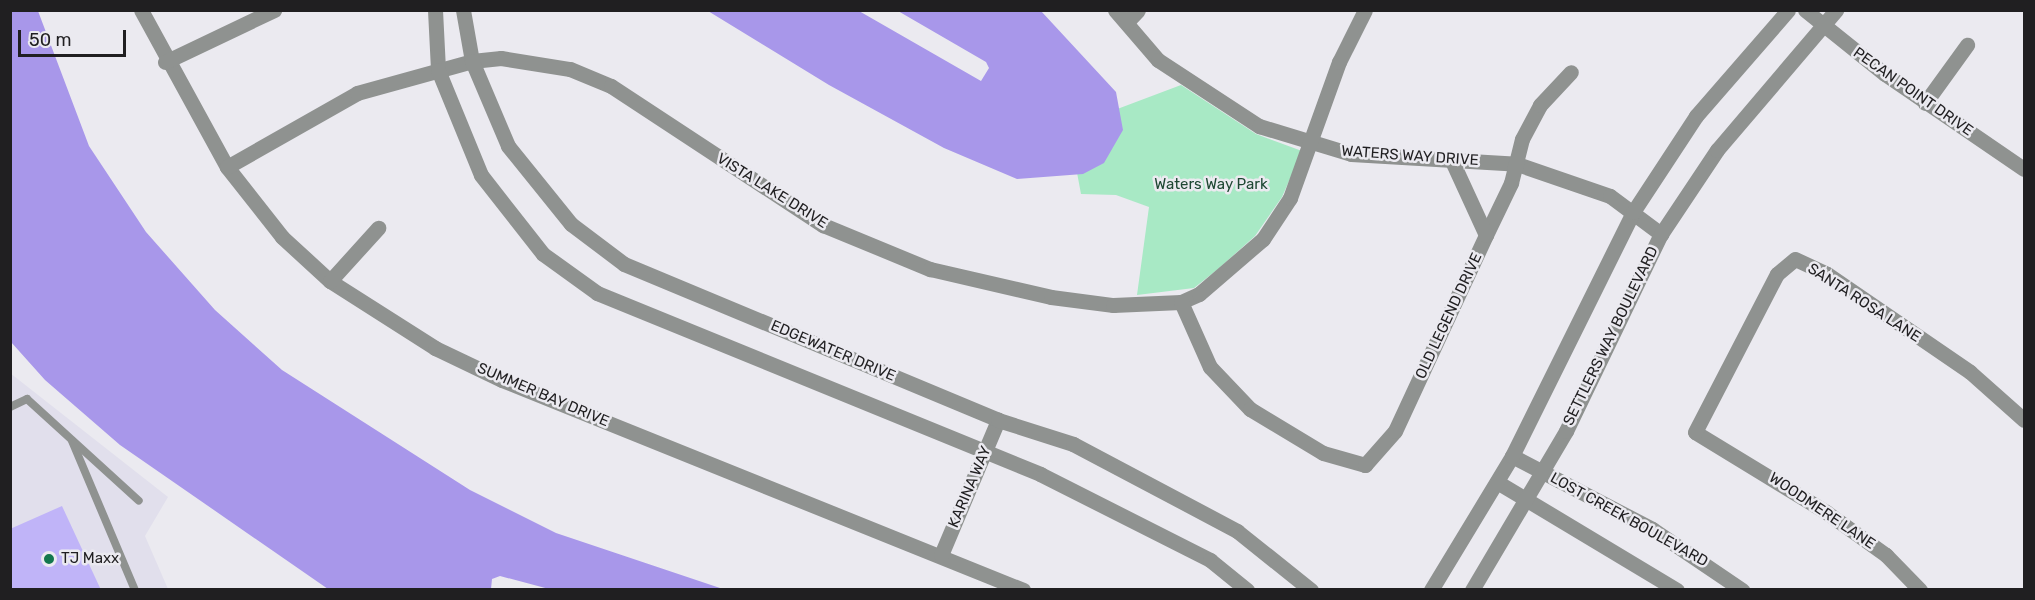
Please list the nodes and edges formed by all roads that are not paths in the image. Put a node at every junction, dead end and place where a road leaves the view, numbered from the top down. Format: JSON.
{"nodes":[{"id":1,"x":141,"y":10,"type":"edge"},
{"id":2,"x":274,"y":10,"type":"edge"},
{"id":3,"x":435,"y":10,"type":"edge"},
{"id":4,"x":463,"y":10,"type":"edge"},
{"id":5,"x":1115,"y":10,"type":"edge"},
{"id":6,"x":1365,"y":10,"type":"edge"},
{"id":7,"x":1788,"y":10,"type":"edge"},
{"id":8,"x":1805,"y":10,"type":"edge"},
{"id":9,"x":1836,"y":10,"type":"edge"},
{"id":10,"x":1133,"y":16,"type":"edge"},
{"id":11,"x":1822,"y":27,"type":"junction"},
{"id":12,"x":1967,"y":45,"type":"dead end"},
{"id":13,"x":472,"y":60,"type":"junction"},
{"id":14,"x":165,"y":62,"type":"junction"},
{"id":15,"x":438,"y":70,"type":"junction"},
{"id":16,"x":1571,"y":72,"type":"dead end"},
{"id":17,"x":1925,"y":103,"type":"junction"},
{"id":18,"x":1310,"y":146,"type":"junction"},
{"id":19,"x":1450,"y":159,"type":"junction"},
{"id":20,"x":1517,"y":164,"type":"junction"},
{"id":21,"x":227,"y":167,"type":"junction"},
{"id":22,"x":2025,"y":169,"type":"edge"},
{"id":23,"x":1633,"y":212,"type":"junction"},
{"id":24,"x":378,"y":228,"type":"dead end"},
{"id":25,"x":1661,"y":234,"type":"junction"},
{"id":26,"x":1486,"y":236,"type":"junction"},
{"id":27,"x":330,"y":281,"type":"junction"},
{"id":28,"x":1181,"y":302,"type":"junction"},
{"id":29,"x":10,"y":407,"type":"edge"},
{"id":30,"x":998,"y":420,"type":"junction"},
{"id":31,"x":2025,"y":420,"type":"edge"},
{"id":32,"x":70,"y":438,"type":"junction"},
{"id":33,"x":1715,"y":444,"type":"joint"},
{"id":34,"x":984,"y":454,"type":"junction"},
{"id":35,"x":1512,"y":456,"type":"junction"},
{"id":36,"x":1542,"y":471,"type":"junction"},
{"id":37,"x":1497,"y":482,"type":"junction"},
{"id":38,"x":1527,"y":498,"type":"junction"},
{"id":39,"x":139,"y":501,"type":"dead end"},
{"id":40,"x":942,"y":555,"type":"junction"},
{"id":41,"x":135,"y":590,"type":"edge"},
{"id":42,"x":1023,"y":590,"type":"edge"},
{"id":43,"x":1247,"y":590,"type":"edge"},
{"id":44,"x":1311,"y":590,"type":"edge"},
{"id":45,"x":1431,"y":590,"type":"edge"},
{"id":46,"x":1472,"y":590,"type":"edge"},
{"id":47,"x":1677,"y":590,"type":"edge"},
{"id":48,"x":1742,"y":590,"type":"edge"},
{"id":49,"x":1920,"y":590,"type":"edge"}],
"edges":[{"from":1,"to":14,"type":"street","name":"SUMMER BAY DRIVE"},
{"from":2,"to":14,"type":"street"},
{"from":3,"to":15,"type":"street"},
{"from":4,"to":13,"type":"street","name":"EDGEWATER DRIVE"},
{"from":5,"to":10,"type":"street","name":"WATERS WAY DRIVE"},
{"from":6,"to":18,"type":"street","name":"VISTA LAKE DRIVE"},
{"from":7,"to":23,"type":"street"},
{"from":8,"to":11,"type":"street","name":"PECAN POINT DRIVE"},
{"from":9,"to":11,"type":"street","name":"SETTLERS WAY BOULEVARD"},
{"from":10,"to":18,"type":"street","name":"WATERS WAY DRIVE"},
{"from":11,"to":17,"type":"street","name":"PECAN POINT DRIVE"},
{"from":11,"to":25,"type":"street","name":"SETTLERS WAY BOULEVARD"},
{"from":12,"to":17,"type":"street"},
{"from":13,"to":15,"type":"street","name":"VISTA LAKE DRIVE"},
{"from":13,"to":28,"type":"street","name":"VISTA LAKE DRIVE"},
{"from":13,"to":30,"type":"street","name":"EDGEWATER DRIVE"},
{"from":14,"to":21,"type":"street","name":"SUMMER BAY DRIVE"},
{"from":15,"to":21,"type":"street","name":"VISTA LAKE DRIVE"},
{"from":15,"to":34,"type":"street"},
{"from":16,"to":20,"type":"street"},
{"from":17,"to":22,"type":"street","name":"PECAN POINT DRIVE"},
{"from":18,"to":19,"type":"street","name":"WATERS WAY DRIVE"},
{"from":18,"to":28,"type":"street","name":"VISTA LAKE DRIVE"},
{"from":19,"to":20,"type":"street","name":"WATERS WAY DRIVE"},
{"from":19,"to":26,"type":"street","name":"OLD LEGEND DRIVE"},
{"from":20,"to":23,"type":"street","name":"WATERS WAY DRIVE"},
{"from":20,"to":26,"type":"street"},
{"from":21,"to":27,"type":"street","name":"SUMMER BAY DRIVE"},
{"from":23,"to":25,"type":"street","name":"WATERS WAY DRIVE"},
{"from":23,"to":35,"type":"street"},
{"from":24,"to":27,"type":"street"},
{"from":25,"to":36,"type":"street","name":"SETTLERS WAY BOULEVARD"},
{"from":26,"to":28,"type":"street","name":"OLD LEGEND DRIVE"},
{"from":27,"to":40,"type":"street","name":"SUMMER BAY DRIVE"},
{"from":29,"to":32,"type":"lane"},
{"from":30,"to":34,"type":"street","name":"KARINA WAY"},
{"from":30,"to":44,"type":"street","name":"EDGEWATER DRIVE"},
{"from":31,"to":33,"type":"street","name":"SANTA ROSA LANE"},
{"from":32,"to":39,"type":"lane"},
{"from":32,"to":41,"type":"lane"},
{"from":33,"to":49,"type":"street","name":"WOODMERE LANE"},
{"from":34,"to":40,"type":"street","name":"KARINA WAY"},
{"from":34,"to":43,"type":"street"},
{"from":35,"to":36,"type":"street","name":"LOST CREEK BOULEVARD"},
{"from":35,"to":37,"type":"street"},
{"from":36,"to":38,"type":"street","name":"SETTLERS WAY BOULEVARD"},
{"from":36,"to":48,"type":"street","name":"LOST CREEK BOULEVARD"},
{"from":37,"to":38,"type":"street","name":"LOST CREEK BOULEVARD"},
{"from":37,"to":45,"type":"street"},
{"from":38,"to":46,"type":"street","name":"SETTLERS WAY BOULEVARD"},
{"from":38,"to":47,"type":"street","name":"LOST CREEK BOULEVARD"},
{"from":40,"to":42,"type":"street","name":"SUMMER BAY DRIVE"}]}
